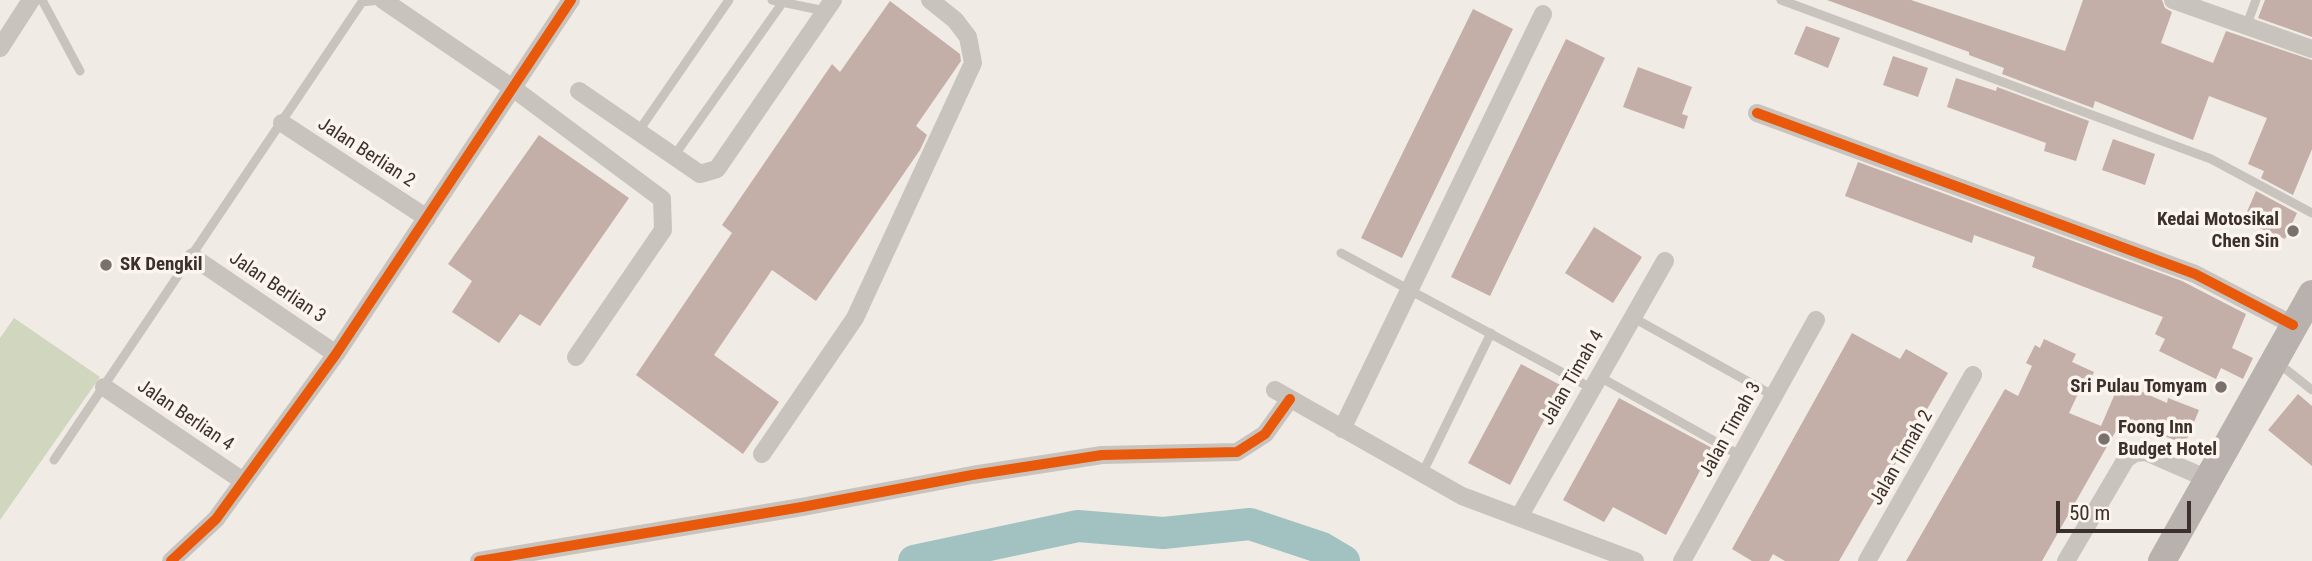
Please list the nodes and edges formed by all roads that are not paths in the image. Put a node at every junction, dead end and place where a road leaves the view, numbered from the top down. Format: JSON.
{"nodes":[{"id":1,"x":31,"y":0,"type":"edge"},
{"id":2,"x":42,"y":0,"type":"edge"},
{"id":3,"x":381,"y":0,"type":"edge"},
{"id":4,"x":571,"y":0,"type":"edge"},
{"id":5,"x":729,"y":0,"type":"edge"},
{"id":6,"x":772,"y":0,"type":"edge"},
{"id":7,"x":930,"y":0,"type":"edge"},
{"id":8,"x":1782,"y":0,"type":"edge"},
{"id":9,"x":2173,"y":0,"type":"edge"},
{"id":10,"x":2256,"y":0,"type":"edge"},
{"id":11,"x":783,"y":2,"type":"junction"},
{"id":12,"x":829,"y":6,"type":"edge"},
{"id":13,"x":1543,"y":15,"type":"dead end"},
{"id":14,"x":2246,"y":27,"type":"junction"},
{"id":15,"x":0,"y":48,"type":"edge"},
{"id":16,"x":2312,"y":49,"type":"edge"},
{"id":17,"x":80,"y":71,"type":"dead end"},
{"id":18,"x":514,"y":89,"type":"junction"},
{"id":19,"x":579,"y":91,"type":"dead end"},
{"id":20,"x":1757,"y":113,"type":"dead end"},
{"id":21,"x":282,"y":124,"type":"junction"},
{"id":22,"x":638,"y":132,"type":"junction"},
{"id":23,"x":674,"y":156,"type":"junction"},
{"id":24,"x":2312,"y":213,"type":"edge"},
{"id":25,"x":427,"y":218,"type":"junction"},
{"id":26,"x":1341,"y":253,"type":"dead end"},
{"id":27,"x":193,"y":257,"type":"junction"},
{"id":28,"x":1665,"y":261,"type":"dead end"},
{"id":29,"x":1410,"y":289,"type":"junction"},
{"id":30,"x":2312,"y":294,"type":"edge"},
{"id":31,"x":1632,"y":317,"type":"junction"},
{"id":32,"x":1816,"y":320,"type":"dead end"},
{"id":33,"x":2293,"y":325,"type":"junction"},
{"id":34,"x":1491,"y":333,"type":"junction"},
{"id":35,"x":336,"y":354,"type":"junction"},
{"id":36,"x":576,"y":357,"type":"dead end"},
{"id":37,"x":2274,"y":359,"type":"junction"},
{"id":38,"x":1973,"y":375,"type":"dead end"},
{"id":39,"x":1595,"y":382,"type":"junction"},
{"id":40,"x":104,"y":387,"type":"junction"},
{"id":41,"x":2312,"y":390,"type":"edge"},
{"id":42,"x":1774,"y":396,"type":"junction"},
{"id":43,"x":1342,"y":429,"type":"junction"},
{"id":44,"x":762,"y":454,"type":"dead end"},
{"id":45,"x":1741,"y":456,"type":"junction"},
{"id":46,"x":54,"y":460,"type":"dead end"},
{"id":47,"x":1422,"y":474,"type":"junction"},
{"id":48,"x":2210,"y":480,"type":"junction"},
{"id":49,"x":243,"y":481,"type":"junction"},
{"id":50,"x":1519,"y":517,"type":"junction"},
{"id":51,"x":171,"y":561,"type":"edge"},
{"id":52,"x":480,"y":561,"type":"edge"},
{"id":53,"x":1635,"y":561,"type":"edge"},
{"id":54,"x":1682,"y":561,"type":"edge"},
{"id":55,"x":1867,"y":561,"type":"edge"},
{"id":56,"x":2066,"y":561,"type":"edge"},
{"id":57,"x":2162,"y":561,"type":"edge"}],
"edges":[{"from":1,"to":15,"type":"street"},
{"from":2,"to":17,"type":"lane"},
{"from":3,"to":18,"type":"street"},
{"from":3,"to":21,"type":"lane"},
{"from":4,"to":18,"type":"street"},
{"from":5,"to":22,"type":"lane"},
{"from":6,"to":11,"type":"lane"},
{"from":7,"to":44,"type":"street"},
{"from":8,"to":24,"type":"lane"},
{"from":9,"to":14,"type":"street"},
{"from":10,"to":14,"type":"lane"},
{"from":11,"to":12,"type":"lane"},
{"from":11,"to":23,"type":"lane"},
{"from":12,"to":23,"type":"street"},
{"from":13,"to":29,"type":"street"},
{"from":14,"to":16,"type":"street"},
{"from":18,"to":25,"type":"street"},
{"from":18,"to":36,"type":"street"},
{"from":19,"to":22,"type":"street"},
{"from":20,"to":33,"type":"street"},
{"from":21,"to":25,"type":"street","name":"Jalan Berlian 2"},
{"from":21,"to":27,"type":"lane"},
{"from":22,"to":23,"type":"street"},
{"from":25,"to":35,"type":"street"},
{"from":26,"to":29,"type":"lane"},
{"from":27,"to":35,"type":"street","name":"Jalan Berlian 3"},
{"from":27,"to":40,"type":"lane"},
{"from":28,"to":31,"type":"street","name":"Jalan Timah 4"},
{"from":29,"to":34,"type":"lane"},
{"from":29,"to":43,"type":"street"},
{"from":30,"to":33,"type":"main road"},
{"from":31,"to":39,"type":"street","name":"Jalan Timah 4"},
{"from":31,"to":42,"type":"lane"},
{"from":32,"to":42,"type":"street","name":"Jalan Timah 3"},
{"from":33,"to":37,"type":"main road"},
{"from":34,"to":39,"type":"lane"},
{"from":34,"to":47,"type":"lane"},
{"from":35,"to":49,"type":"street"},
{"from":37,"to":41,"type":"lane"},
{"from":37,"to":48,"type":"main road"},
{"from":38,"to":55,"type":"street","name":"Jalan Timah 2"},
{"from":39,"to":45,"type":"lane"},
{"from":39,"to":50,"type":"street","name":"Jalan Timah 4"},
{"from":40,"to":46,"type":"lane"},
{"from":40,"to":49,"type":"street","name":"Jalan Berlian 4"},
{"from":42,"to":45,"type":"street","name":"Jalan Timah 3"},
{"from":43,"to":47,"type":"street"},
{"from":43,"to":52,"type":"street"},
{"from":45,"to":54,"type":"street","name":"Jalan Timah 3"},
{"from":47,"to":50,"type":"street"},
{"from":48,"to":56,"type":"street"},
{"from":48,"to":57,"type":"main road"},
{"from":49,"to":51,"type":"street"},
{"from":50,"to":53,"type":"street"}]}
